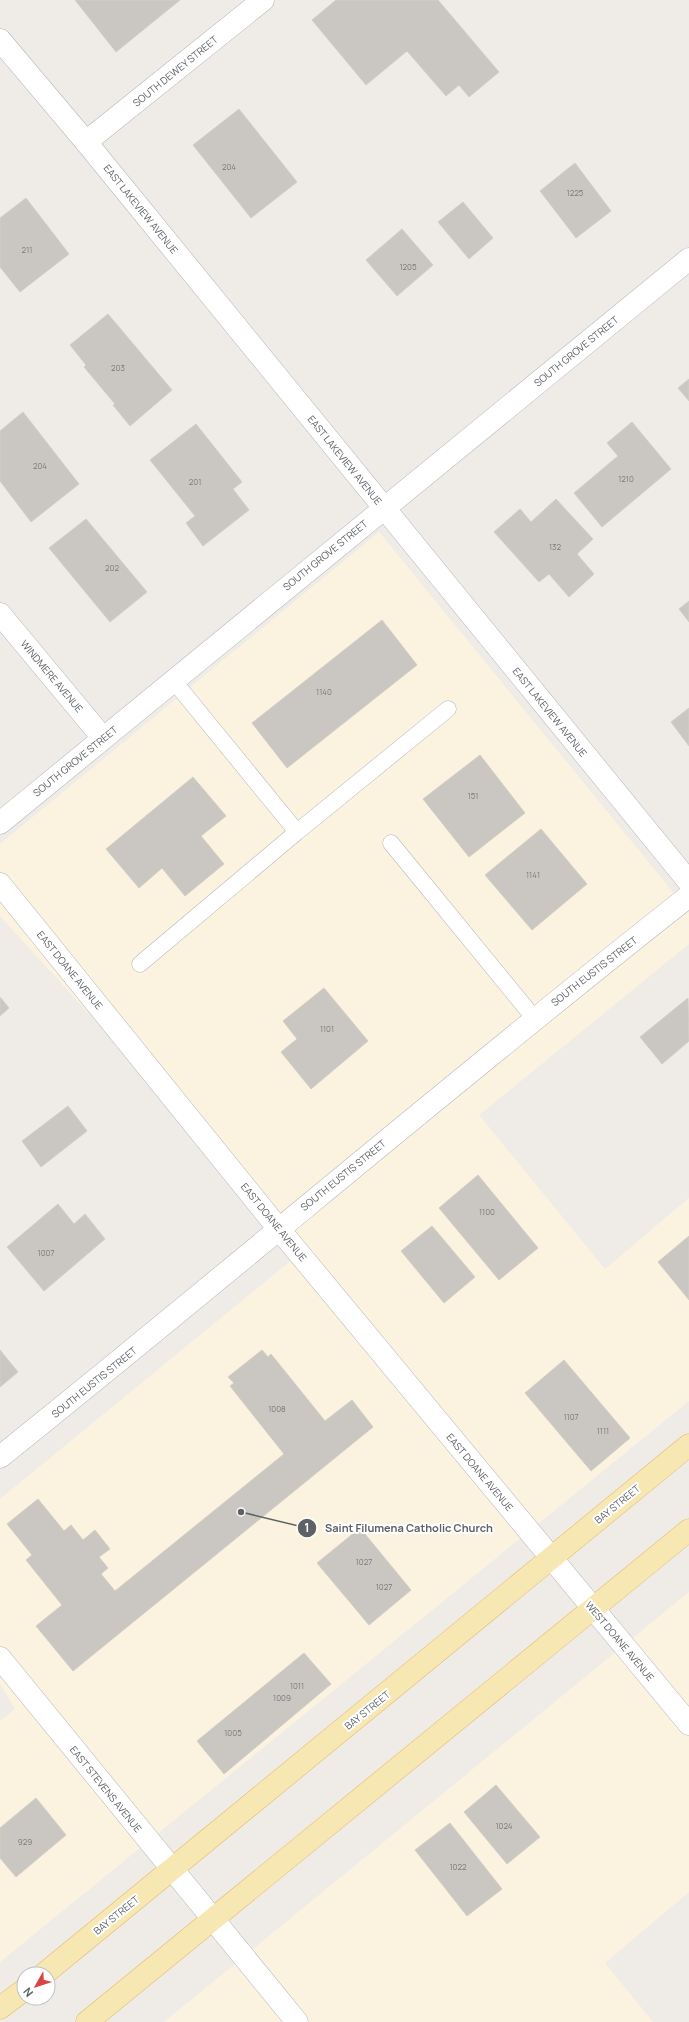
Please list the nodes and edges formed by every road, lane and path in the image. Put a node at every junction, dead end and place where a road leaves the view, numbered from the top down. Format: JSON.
{"nodes":[{"id":1,"x":263,"y":0,"type":"edge"},
{"id":2,"x":0,"y":40,"type":"edge"},
{"id":3,"x":86,"y":142,"type":"junction"},
{"id":4,"x":689,"y":259,"type":"edge"},
{"id":5,"x":384,"y":508,"type":"junction"},
{"id":6,"x":0,"y":614,"type":"edge"},
{"id":7,"x":173,"y":680,"type":"junction"},
{"id":8,"x":448,"y":709,"type":"dead end"},
{"id":9,"x":103,"y":738,"type":"junction"},
{"id":10,"x":0,"y":823,"type":"edge"},
{"id":11,"x":297,"y":832,"type":"junction"},
{"id":12,"x":391,"y":843,"type":"dead end"},
{"id":13,"x":689,"y":882,"type":"edge"},
{"id":14,"x":0,"y":884,"type":"edge"},
{"id":15,"x":689,"y":896,"type":"edge"},
{"id":16,"x":140,"y":964,"type":"dead end"},
{"id":17,"x":534,"y":1018,"type":"junction"},
{"id":18,"x":278,"y":1228,"type":"junction"},
{"id":19,"x":689,"y":1445,"type":"edge"},
{"id":20,"x":0,"y":1458,"type":"edge"},
{"id":21,"x":689,"y":1530,"type":"edge"},
{"id":22,"x":551,"y":1558,"type":"junction"},
{"id":23,"x":593,"y":1609,"type":"junction"},
{"id":24,"x":0,"y":1658,"type":"edge"},
{"id":25,"x":689,"y":1724,"type":"edge"},
{"id":26,"x":171,"y":1870,"type":"junction"},
{"id":27,"x":212,"y":1920,"type":"junction"},
{"id":28,"x":54,"y":1966,"type":"edge"},
{"id":29,"x":16,"y":1996,"type":"edge"},
{"id":30,"x":0,"y":2008,"type":"edge"},
{"id":31,"x":87,"y":2022,"type":"edge"},
{"id":32,"x":297,"y":2022,"type":"edge"}],
"edges":[{"from":1,"to":3,"type":"street","name":"SOUTH DEWEY STREET"},
{"from":2,"to":3,"type":"street","name":"EAST LAKEVIEW AVENUE"},
{"from":3,"to":5,"type":"street","name":"EAST LAKEVIEW AVENUE"},
{"from":4,"to":5,"type":"street","name":"SOUTH GROVE STREET"},
{"from":5,"to":7,"type":"street","name":"SOUTH GROVE STREET"},
{"from":5,"to":13,"type":"street","name":"EAST LAKEVIEW AVENUE"},
{"from":6,"to":9,"type":"street","name":"WINDMERE AVENUE"},
{"from":7,"to":9,"type":"street","name":"SOUTH GROVE STREET"},
{"from":7,"to":11,"type":"lane"},
{"from":8,"to":11,"type":"lane"},
{"from":9,"to":10,"type":"street","name":"SOUTH GROVE STREET"},
{"from":11,"to":16,"type":"lane"},
{"from":12,"to":17,"type":"lane"},
{"from":14,"to":18,"type":"street","name":"EAST DOANE AVENUE"},
{"from":15,"to":17,"type":"street","name":"SOUTH EUSTIS STREET"},
{"from":17,"to":18,"type":"street","name":"SOUTH EUSTIS STREET"},
{"from":18,"to":20,"type":"street","name":"SOUTH EUSTIS STREET"},
{"from":18,"to":22,"type":"street","name":"EAST DOANE AVENUE"},
{"from":19,"to":22,"type":"main road","name":"BAY STREET"},
{"from":21,"to":23,"type":"main road"},
{"from":22,"to":23,"type":"street","name":"WEST DOANE AVENUE"},
{"from":22,"to":26,"type":"main road","name":"BAY STREET"},
{"from":23,"to":25,"type":"street","name":"WEST DOANE AVENUE"},
{"from":23,"to":27,"type":"main road"},
{"from":24,"to":26,"type":"street","name":"EAST STEVENS AVENUE"},
{"from":26,"to":27,"type":"street","name":"EAST STEVENS AVENUE"},
{"from":26,"to":28,"type":"main road","name":"BAY STREET"},
{"from":27,"to":31,"type":"main road"},
{"from":27,"to":32,"type":"street","name":"EAST STEVENS AVENUE"},
{"from":29,"to":30,"type":"main road"}]}
